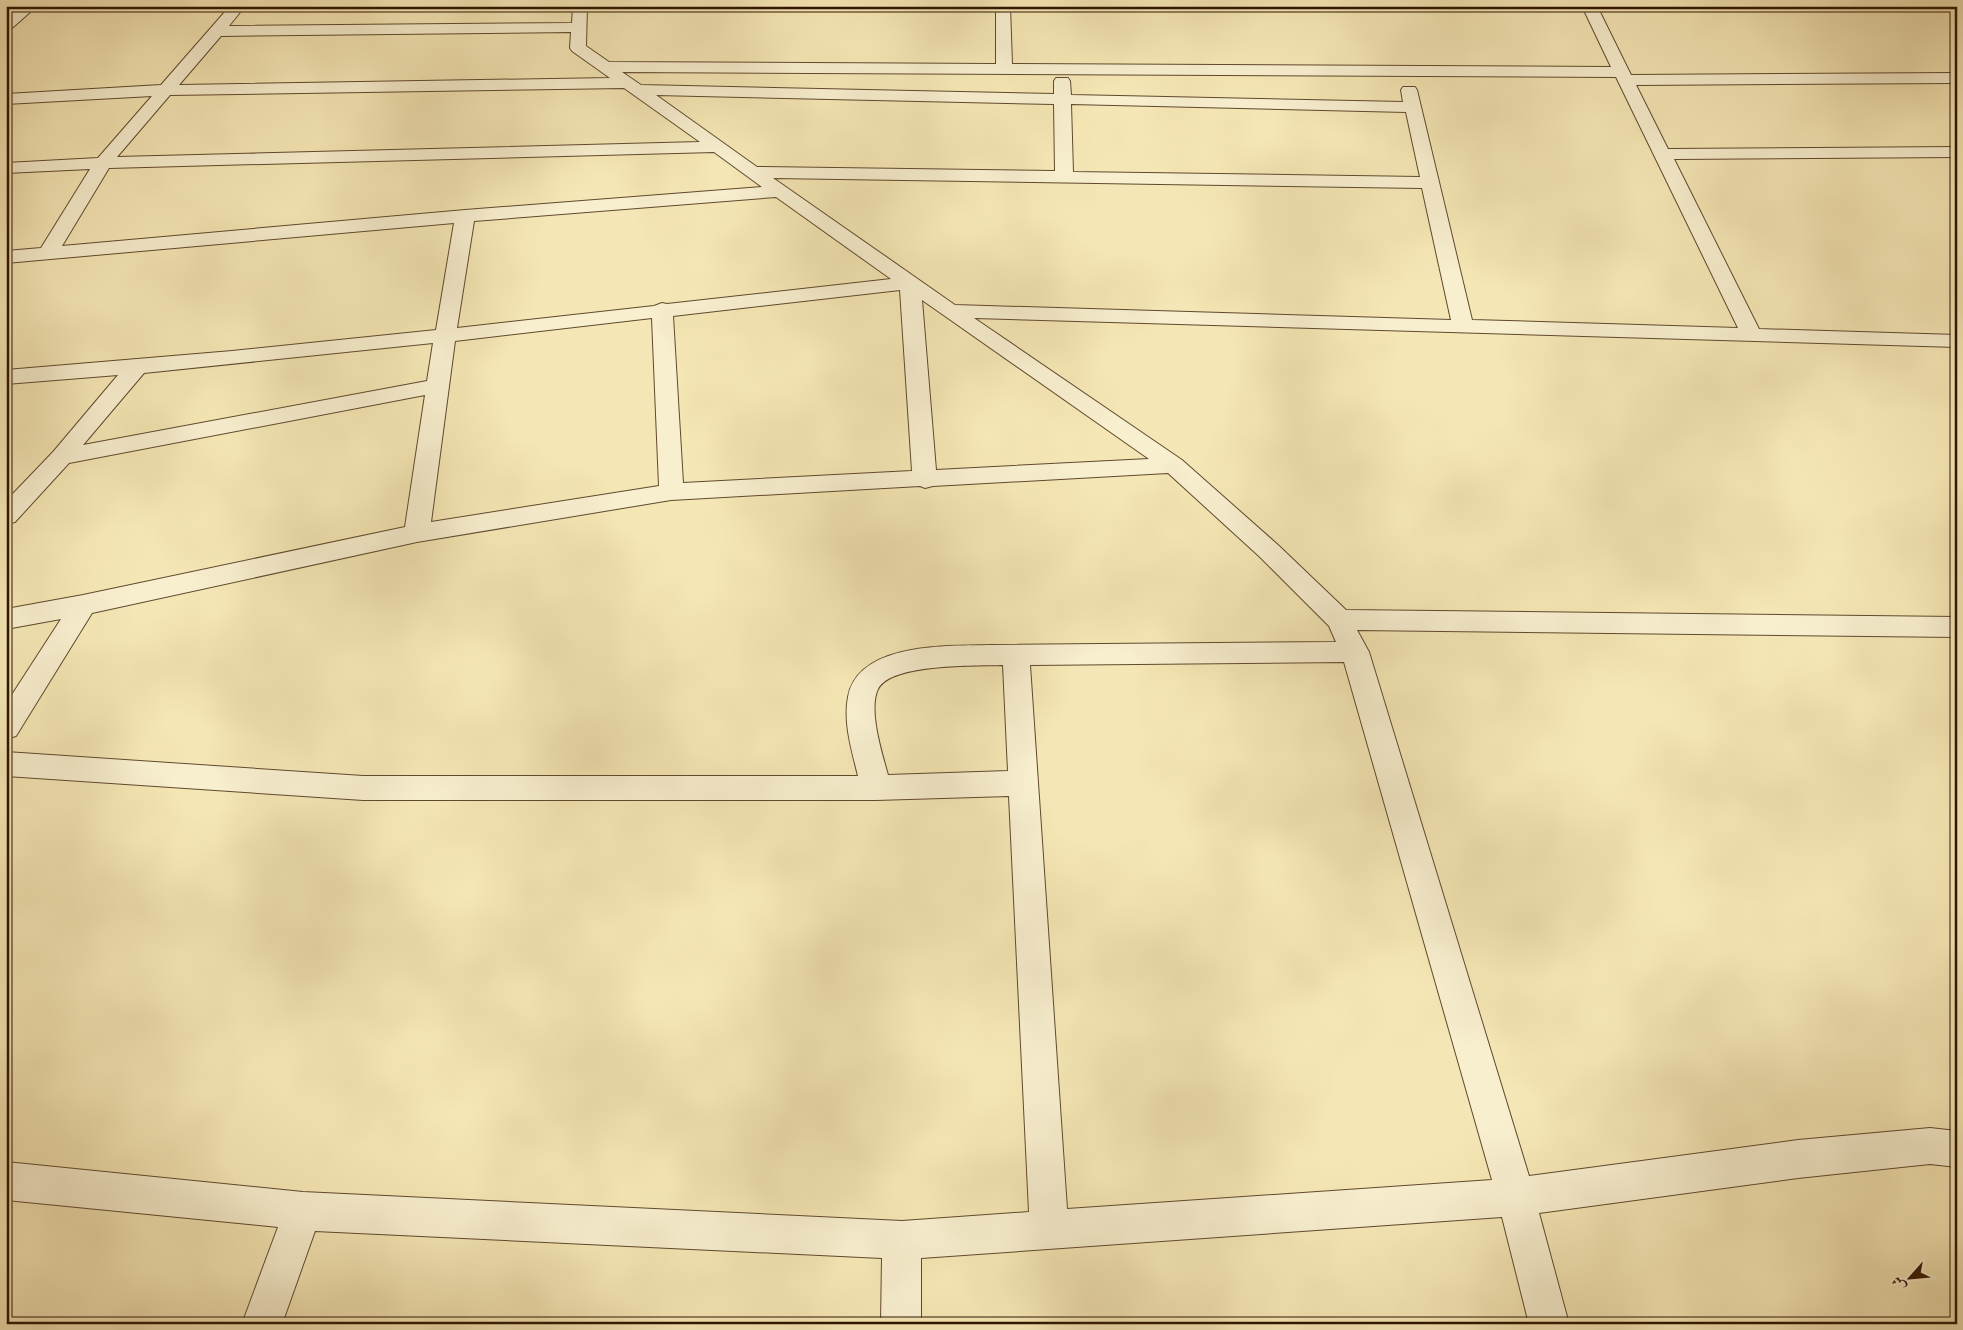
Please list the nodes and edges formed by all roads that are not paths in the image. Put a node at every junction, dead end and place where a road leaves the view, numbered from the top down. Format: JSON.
{"nodes":[{"id":1,"x":30,"y":6,"type":"edge"},
{"id":2,"x":238,"y":6,"type":"edge"},
{"id":3,"x":580,"y":6,"type":"edge"},
{"id":4,"x":1003,"y":6,"type":"edge"},
{"id":5,"x":1589,"y":6,"type":"edge"},
{"id":6,"x":414,"y":14,"type":"dead end"},
{"id":7,"x":6,"y":26,"type":"edge"},
{"id":8,"x":578,"y":27,"type":"junction"},
{"id":9,"x":404,"y":28,"type":"junction"},
{"id":10,"x":216,"y":31,"type":"junction"},
{"id":11,"x":604,"y":67,"type":"junction"},
{"id":12,"x":1004,"y":69,"type":"junction"},
{"id":13,"x":1062,"y":69,"type":"junction"},
{"id":14,"x":1404,"y":71,"type":"junction"},
{"id":15,"x":1623,"y":76,"type":"junction"},
{"id":16,"x":1957,"y":78,"type":"edge"},
{"id":17,"x":632,"y":87,"type":"junction"},
{"id":18,"x":166,"y":90,"type":"junction"},
{"id":19,"x":6,"y":98,"type":"edge"},
{"id":20,"x":1062,"y":99,"type":"junction"},
{"id":21,"x":1413,"y":107,"type":"junction"},
{"id":22,"x":719,"y":148,"type":"junction"},
{"id":23,"x":1949,"y":152,"type":"edge"},
{"id":24,"x":1662,"y":154,"type":"junction"},
{"id":25,"x":103,"y":163,"type":"junction"},
{"id":26,"x":6,"y":168,"type":"edge"},
{"id":27,"x":1957,"y":169,"type":"edge"},
{"id":28,"x":754,"y":172,"type":"junction"},
{"id":29,"x":1064,"y":177,"type":"junction"},
{"id":30,"x":1430,"y":183,"type":"junction"},
{"id":31,"x":781,"y":191,"type":"junction"},
{"id":32,"x":465,"y":216,"type":"junction"},
{"id":33,"x":48,"y":253,"type":"junction"},
{"id":34,"x":6,"y":257,"type":"edge"},
{"id":35,"x":910,"y":283,"type":"junction"},
{"id":36,"x":662,"y":309,"type":"junction"},
{"id":37,"x":953,"y":311,"type":"junction"},
{"id":38,"x":1462,"y":327,"type":"junction"},
{"id":39,"x":1752,"y":334,"type":"junction"},
{"id":40,"x":445,"y":336,"type":"junction"},
{"id":41,"x":1957,"y":341,"type":"edge"},
{"id":42,"x":136,"y":368,"type":"junction"},
{"id":43,"x":6,"y":377,"type":"edge"},
{"id":44,"x":437,"y":386,"type":"junction"},
{"id":45,"x":61,"y":457,"type":"junction"},
{"id":46,"x":1174,"y":465,"type":"junction"},
{"id":47,"x":925,"y":480,"type":"junction"},
{"id":48,"x":671,"y":492,"type":"junction"},
{"id":49,"x":6,"y":516,"type":"edge"},
{"id":50,"x":418,"y":534,"type":"junction"},
{"id":51,"x":84,"y":605,"type":"junction"},
{"id":52,"x":6,"y":619,"type":"edge"},
{"id":53,"x":1339,"y":620,"type":"junction"},
{"id":54,"x":1957,"y":627,"type":"edge"},
{"id":55,"x":1355,"y":652,"type":"junction"},
{"id":56,"x":1016,"y":656,"type":"junction"},
{"id":57,"x":6,"y":728,"type":"edge"},
{"id":58,"x":6,"y":764,"type":"edge"},
{"id":59,"x":1024,"y":784,"type":"junction"},
{"id":60,"x":876,"y":788,"type":"junction"},
{"id":61,"x":1957,"y":1149,"type":"edge"},
{"id":62,"x":6,"y":1181,"type":"edge"},
{"id":63,"x":1516,"y":1197,"type":"junction"},
{"id":64,"x":303,"y":1211,"type":"junction"},
{"id":65,"x":1049,"y":1230,"type":"junction"},
{"id":66,"x":902,"y":1240,"type":"junction"},
{"id":67,"x":262,"y":1324,"type":"edge"},
{"id":68,"x":901,"y":1324,"type":"edge"},
{"id":69,"x":1549,"y":1324,"type":"edge"}],
"edges":[{"from":1,"to":7,"type":"street"},
{"from":2,"to":10,"type":"street"},
{"from":3,"to":8,"type":"street"},
{"from":4,"to":12,"type":"street"},
{"from":5,"to":15,"type":"street"},
{"from":6,"to":9,"type":"street"},
{"from":8,"to":9,"type":"street"},
{"from":8,"to":11,"type":"street"},
{"from":9,"to":10,"type":"street"},
{"from":10,"to":18,"type":"street"},
{"from":11,"to":12,"type":"street"},
{"from":11,"to":17,"type":"street"},
{"from":12,"to":13,"type":"street"},
{"from":13,"to":14,"type":"street"},
{"from":13,"to":20,"type":"street"},
{"from":14,"to":15,"type":"street"},
{"from":14,"to":21,"type":"street"},
{"from":15,"to":16,"type":"street"},
{"from":15,"to":24,"type":"street"},
{"from":17,"to":18,"type":"street"},
{"from":17,"to":20,"type":"street"},
{"from":17,"to":22,"type":"street"},
{"from":18,"to":19,"type":"street"},
{"from":18,"to":25,"type":"street"},
{"from":20,"to":21,"type":"street"},
{"from":20,"to":29,"type":"street"},
{"from":21,"to":30,"type":"street"},
{"from":22,"to":25,"type":"street"},
{"from":22,"to":28,"type":"street"},
{"from":23,"to":24,"type":"street"},
{"from":23,"to":27,"type":"street"},
{"from":24,"to":39,"type":"street"},
{"from":25,"to":26,"type":"street"},
{"from":25,"to":33,"type":"street"},
{"from":28,"to":29,"type":"street"},
{"from":28,"to":31,"type":"street"},
{"from":29,"to":30,"type":"street"},
{"from":30,"to":38,"type":"street"},
{"from":31,"to":32,"type":"street"},
{"from":31,"to":35,"type":"street"},
{"from":32,"to":33,"type":"street"},
{"from":32,"to":40,"type":"street"},
{"from":33,"to":34,"type":"street"},
{"from":35,"to":36,"type":"street"},
{"from":35,"to":37,"type":"street"},
{"from":35,"to":47,"type":"street"},
{"from":36,"to":40,"type":"street"},
{"from":36,"to":48,"type":"street"},
{"from":37,"to":38,"type":"street"},
{"from":37,"to":46,"type":"street"},
{"from":38,"to":39,"type":"street"},
{"from":39,"to":41,"type":"street"},
{"from":40,"to":42,"type":"street"},
{"from":40,"to":44,"type":"street"},
{"from":42,"to":43,"type":"street"},
{"from":42,"to":45,"type":"street"},
{"from":44,"to":45,"type":"street"},
{"from":44,"to":50,"type":"street"},
{"from":45,"to":49,"type":"street"},
{"from":46,"to":47,"type":"street"},
{"from":46,"to":53,"type":"street"},
{"from":47,"to":48,"type":"street"},
{"from":48,"to":50,"type":"street"},
{"from":50,"to":51,"type":"street"},
{"from":51,"to":52,"type":"street"},
{"from":51,"to":57,"type":"street"},
{"from":53,"to":54,"type":"street"},
{"from":53,"to":55,"type":"street"},
{"from":55,"to":56,"type":"street"},
{"from":55,"to":63,"type":"street"},
{"from":56,"to":59,"type":"street"},
{"from":56,"to":60,"type":"street"},
{"from":58,"to":60,"type":"street"},
{"from":59,"to":60,"type":"street"},
{"from":59,"to":65,"type":"street"},
{"from":61,"to":63,"type":"street"},
{"from":62,"to":64,"type":"street"},
{"from":63,"to":65,"type":"street"},
{"from":63,"to":69,"type":"street"},
{"from":64,"to":66,"type":"street"},
{"from":64,"to":67,"type":"street"},
{"from":65,"to":66,"type":"street"},
{"from":66,"to":68,"type":"street"}]}
